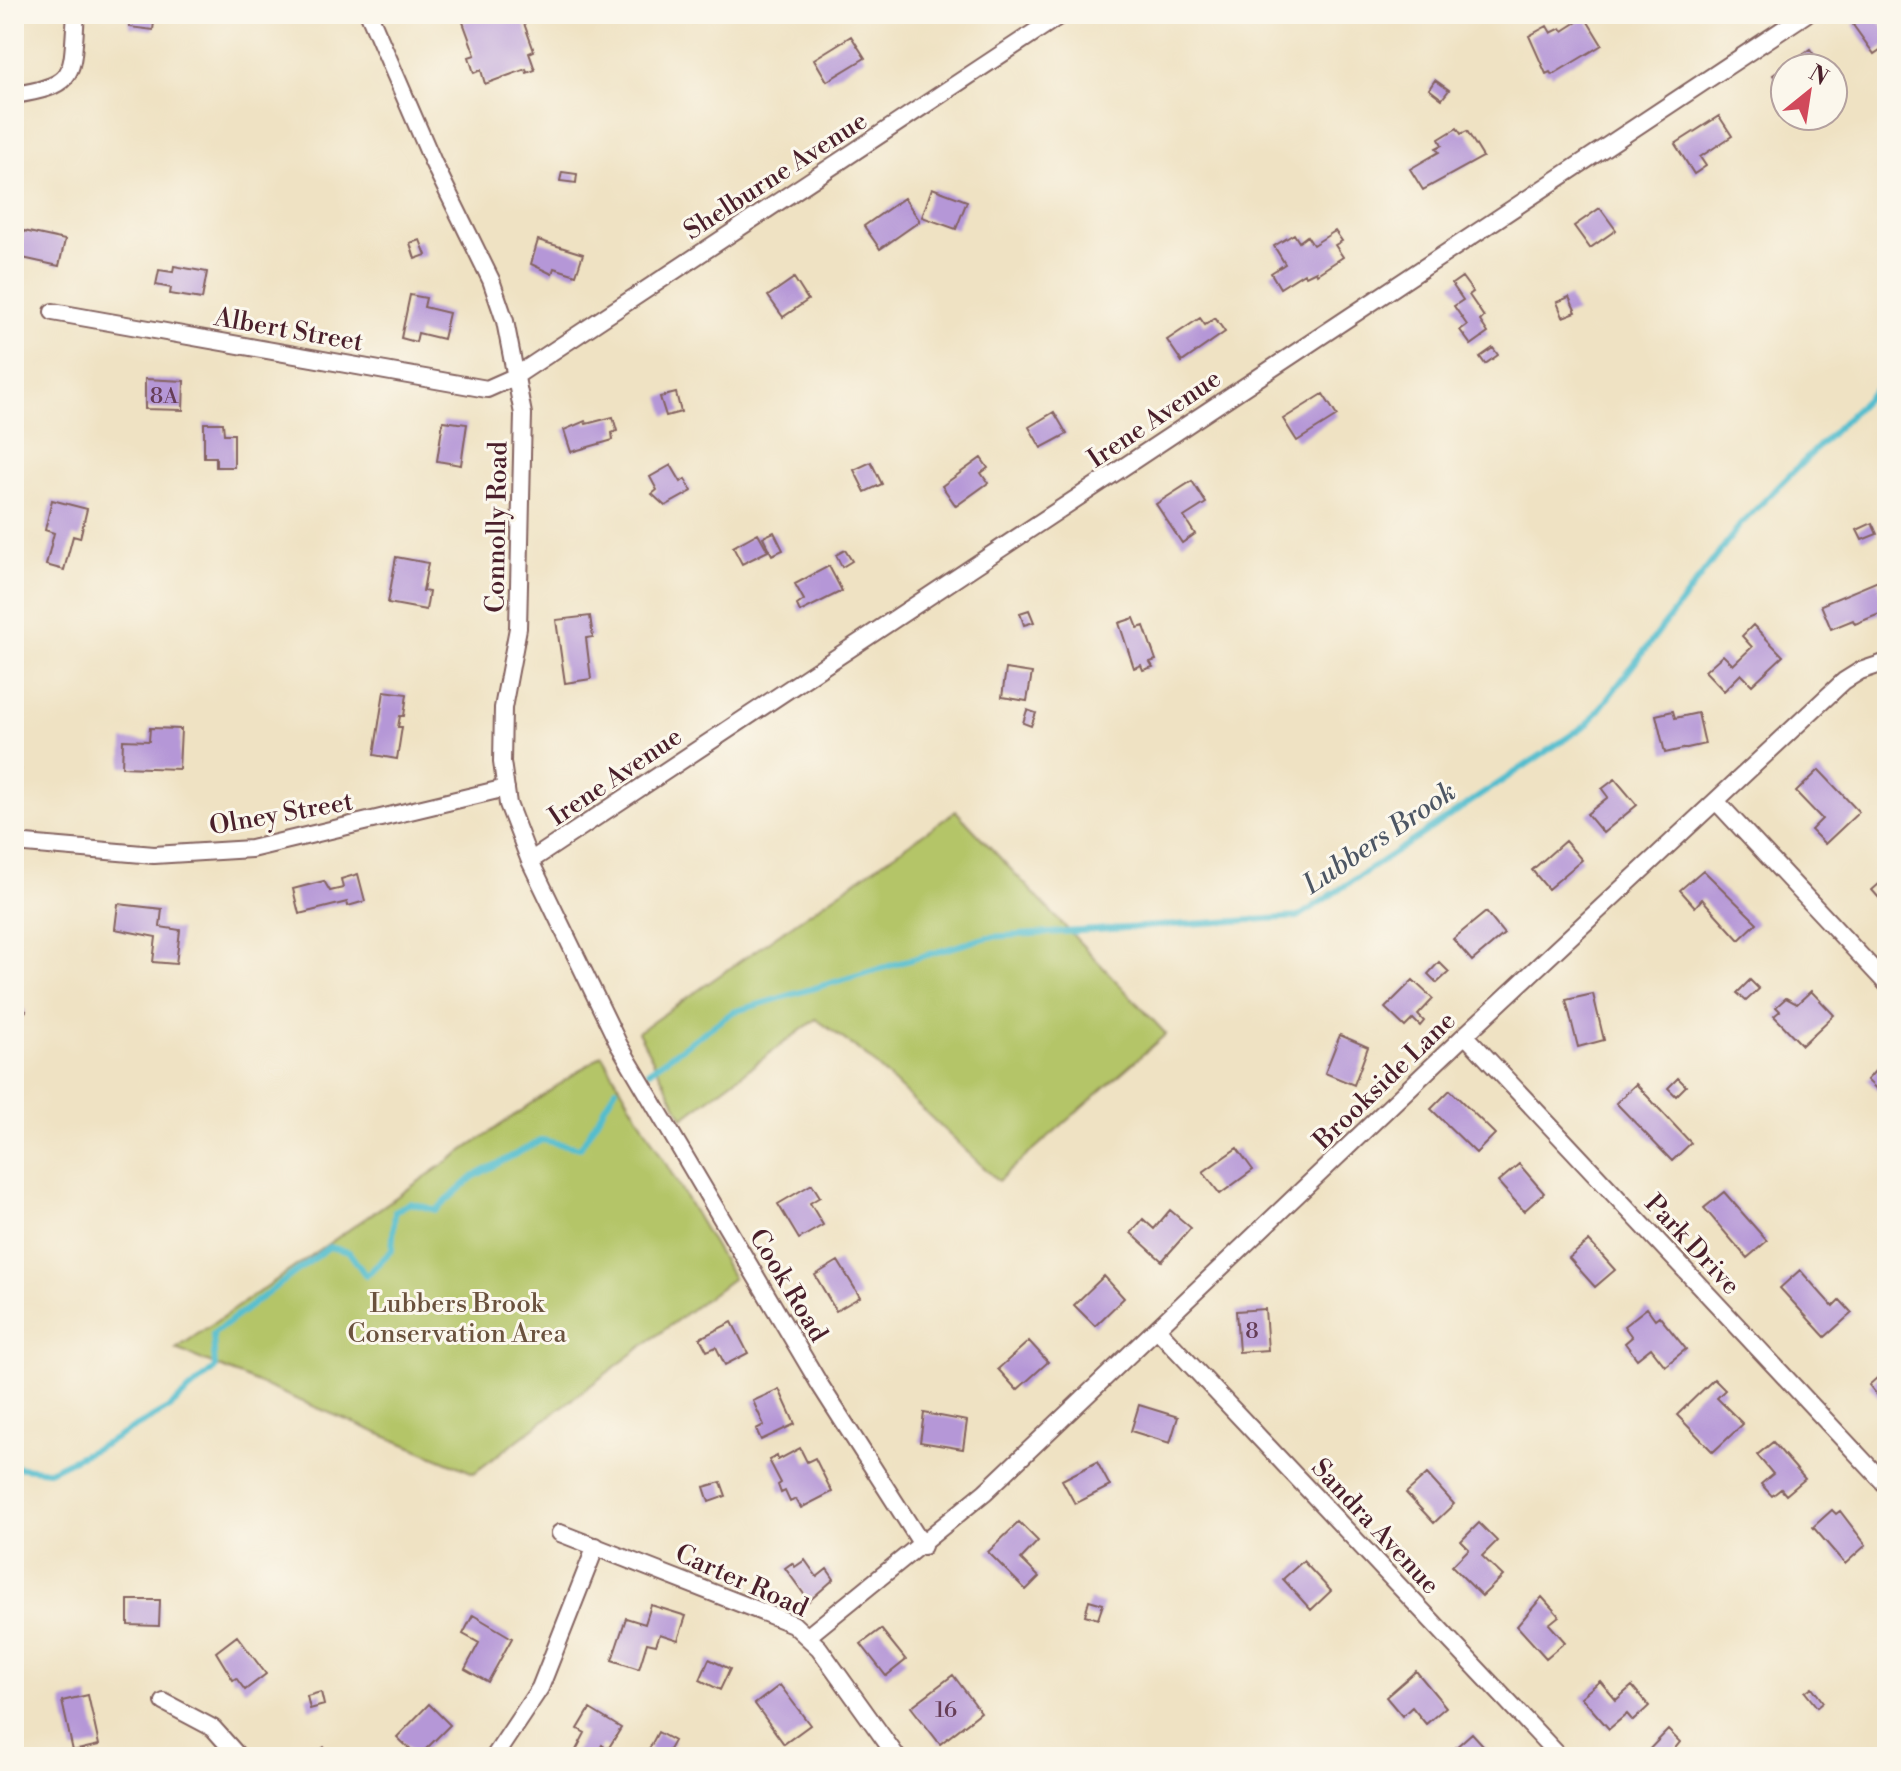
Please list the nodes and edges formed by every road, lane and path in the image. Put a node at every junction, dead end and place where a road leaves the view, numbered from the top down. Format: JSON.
{"nodes":[{"id":1,"x":76,"y":14,"type":"edge"},
{"id":2,"x":369,"y":14,"type":"edge"},
{"id":3,"x":1062,"y":14,"type":"edge"},
{"id":4,"x":1806,"y":14,"type":"edge"},
{"id":5,"x":14,"y":95,"type":"edge"},
{"id":6,"x":53,"y":312,"type":"dead end"},
{"id":7,"x":514,"y":377,"type":"junction"},
{"id":8,"x":1887,"y":662,"type":"edge"},
{"id":9,"x":506,"y":788,"type":"junction"},
{"id":10,"x":1716,"y":801,"type":"junction"},
{"id":11,"x":14,"y":843,"type":"edge"},
{"id":12,"x":530,"y":861,"type":"junction"},
{"id":13,"x":1887,"y":984,"type":"edge"},
{"id":14,"x":1465,"y":1035,"type":"junction"},
{"id":15,"x":619,"y":1045,"type":"joint"},
{"id":16,"x":1157,"y":1329,"type":"junction"},
{"id":17,"x":1887,"y":1486,"type":"edge"},
{"id":18,"x":560,"y":1533,"type":"dead end"},
{"id":19,"x":596,"y":1546,"type":"junction"},
{"id":20,"x":923,"y":1546,"type":"junction"},
{"id":21,"x":808,"y":1636,"type":"junction"},
{"id":22,"x":164,"y":1702,"type":"dead end"},
{"id":23,"x":239,"y":1757,"type":"edge"},
{"id":24,"x":494,"y":1757,"type":"edge"},
{"id":25,"x":897,"y":1757,"type":"edge"},
{"id":26,"x":1560,"y":1757,"type":"edge"}],
"edges":[{"from":1,"to":5,"type":"street"},
{"from":2,"to":7,"type":"street","name":"Connolly Road"},
{"from":3,"to":7,"type":"street","name":"Shelburne Avenue"},
{"from":4,"to":12,"type":"street","name":"Irene Avenue"},
{"from":6,"to":7,"type":"street","name":"Albert Street"},
{"from":7,"to":9,"type":"street","name":"Connolly Road"},
{"from":8,"to":10,"type":"street","name":"Brookside Lane"},
{"from":9,"to":11,"type":"street","name":"Olney Street"},
{"from":9,"to":12,"type":"street","name":"Connolly Road"},
{"from":10,"to":13,"type":"street"},
{"from":10,"to":14,"type":"street","name":"Brookside Lane"},
{"from":12,"to":15,"type":"street","name":"Connolly Road"},
{"from":14,"to":16,"type":"street","name":"Brookside Lane"},
{"from":14,"to":17,"type":"street","name":"Park Drive"},
{"from":15,"to":20,"type":"street","name":"Cook Road"},
{"from":16,"to":20,"type":"street","name":"Brookside Lane"},
{"from":16,"to":26,"type":"street","name":"Sandra Avenue"},
{"from":18,"to":19,"type":"street","name":"Carter Road"},
{"from":19,"to":21,"type":"street","name":"Carter Road"},
{"from":19,"to":24,"type":"street"},
{"from":20,"to":21,"type":"street","name":"Brookside Lane"},
{"from":21,"to":25,"type":"street","name":"Carter Road"},
{"from":22,"to":23,"type":"street"}]}
